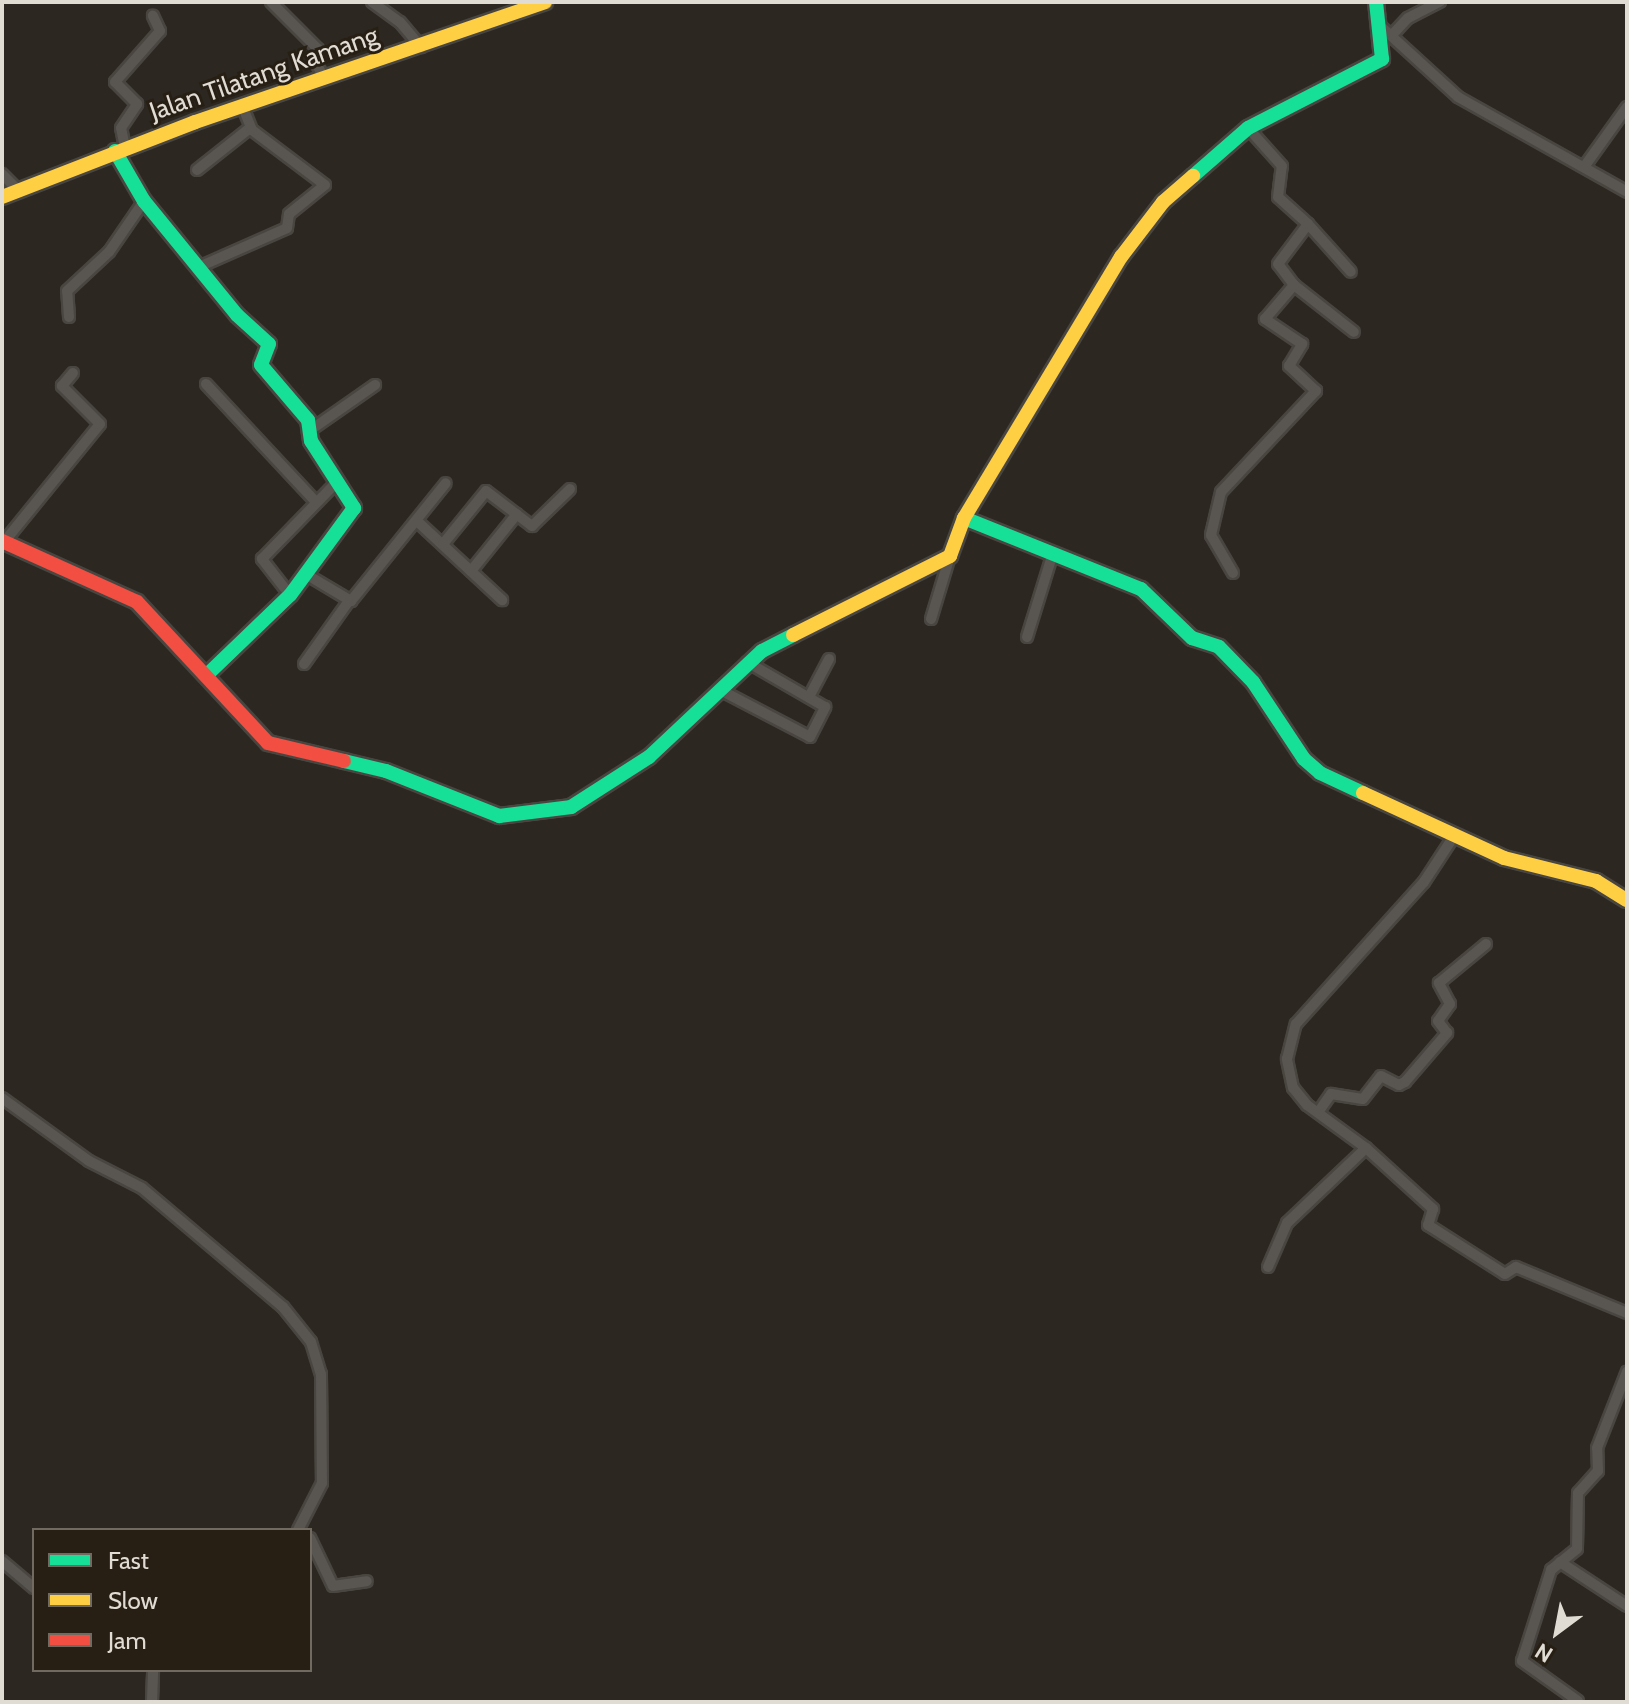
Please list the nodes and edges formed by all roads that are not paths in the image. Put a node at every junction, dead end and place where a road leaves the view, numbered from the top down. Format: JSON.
{"nodes":[{"id":1,"x":271,"y":2,"type":"edge"},
{"id":2,"x":372,"y":2,"type":"edge"},
{"id":3,"x":545,"y":2,"type":"edge"},
{"id":4,"x":1376,"y":2,"type":"edge"},
{"id":5,"x":1440,"y":2,"type":"edge"},
{"id":6,"x":153,"y":16,"type":"dead end"},
{"id":7,"x":1377,"y":23,"type":"junction"},
{"id":8,"x":1392,"y":35,"type":"junction"},
{"id":9,"x":421,"y":47,"type":"junction"},
{"id":10,"x":324,"y":78,"type":"junction"},
{"id":11,"x":1627,"y":107,"type":"edge"},
{"id":12,"x":243,"y":108,"type":"junction"},
{"id":13,"x":250,"y":128,"type":"junction"},
{"id":14,"x":1248,"y":128,"type":"junction"},
{"id":15,"x":120,"y":149,"type":"junction"},
{"id":16,"x":1584,"y":167,"type":"junction"},
{"id":17,"x":197,"y":170,"type":"dead end"},
{"id":18,"x":2,"y":174,"type":"edge"},
{"id":19,"x":1626,"y":186,"type":"edge"},
{"id":20,"x":20,"y":192,"type":"junction"},
{"id":21,"x":2,"y":197,"type":"edge"},
{"id":22,"x":144,"y":201,"type":"junction"},
{"id":23,"x":1308,"y":224,"type":"junction"},
{"id":24,"x":201,"y":266,"type":"junction"},
{"id":25,"x":1351,"y":272,"type":"dead end"},
{"id":26,"x":1294,"y":285,"type":"junction"},
{"id":27,"x":69,"y":317,"type":"dead end"},
{"id":28,"x":1354,"y":332,"type":"dead end"},
{"id":29,"x":73,"y":373,"type":"dead end"},
{"id":30,"x":206,"y":384,"type":"dead end"},
{"id":31,"x":375,"y":385,"type":"dead end"},
{"id":32,"x":312,"y":429,"type":"junction"},
{"id":33,"x":337,"y":482,"type":"junction"},
{"id":34,"x":446,"y":483,"type":"dead end"},
{"id":35,"x":570,"y":489,"type":"dead end"},
{"id":36,"x":314,"y":500,"type":"junction"},
{"id":37,"x":517,"y":514,"type":"junction"},
{"id":38,"x":964,"y":518,"type":"junction"},
{"id":39,"x":418,"y":522,"type":"junction"},
{"id":40,"x":3,"y":541,"type":"edge"},
{"id":41,"x":443,"y":544,"type":"junction"},
{"id":42,"x":950,"y":556,"type":"junction"},
{"id":43,"x":1052,"y":556,"type":"junction"},
{"id":44,"x":471,"y":571,"type":"junction"},
{"id":45,"x":304,"y":573,"type":"junction"},
{"id":46,"x":1233,"y":573,"type":"dead end"},
{"id":47,"x":290,"y":595,"type":"junction"},
{"id":48,"x":502,"y":600,"type":"dead end"},
{"id":49,"x":348,"y":602,"type":"junction"},
{"id":50,"x":931,"y":619,"type":"dead end"},
{"id":51,"x":1027,"y":637,"type":"dead end"},
{"id":52,"x":829,"y":659,"type":"dead end"},
{"id":53,"x":747,"y":662,"type":"junction"},
{"id":54,"x":304,"y":664,"type":"dead end"},
{"id":55,"x":208,"y":674,"type":"junction"},
{"id":56,"x":724,"y":692,"type":"junction"},
{"id":57,"x":809,"y":697,"type":"junction"},
{"id":58,"x":1454,"y":836,"type":"junction"},
{"id":59,"x":1627,"y":900,"type":"edge"},
{"id":60,"x":1486,"y":944,"type":"dead end"},
{"id":61,"x":2,"y":1098,"type":"edge"},
{"id":62,"x":1319,"y":1111,"type":"junction"},
{"id":63,"x":1366,"y":1148,"type":"junction"},
{"id":64,"x":1268,"y":1267,"type":"dead end"},
{"id":65,"x":1627,"y":1313,"type":"edge"},
{"id":66,"x":1627,"y":1372,"type":"edge"},
{"id":67,"x":299,"y":1528,"type":"edge"},
{"id":68,"x":312,"y":1542,"type":"edge"},
{"id":69,"x":2,"y":1561,"type":"edge"},
{"id":70,"x":1560,"y":1562,"type":"junction"},
{"id":71,"x":367,"y":1581,"type":"dead end"},
{"id":72,"x":32,"y":1586,"type":"edge"},
{"id":73,"x":1627,"y":1606,"type":"edge"},
{"id":74,"x":153,"y":1672,"type":"edge"},
{"id":75,"x":1578,"y":1701,"type":"edge"},
{"id":76,"x":152,"y":1702,"type":"edge"}],
"edges":[{"from":1,"to":10,"type":"street"},
{"from":2,"to":9,"type":"street"},
{"from":3,"to":9,"type":"street","name":"Jalan Tilatang Kamang"},
{"from":4,"to":7,"type":"street"},
{"from":5,"to":8,"type":"street"},
{"from":6,"to":15,"type":"street"},
{"from":7,"to":8,"type":"street"},
{"from":7,"to":14,"type":"street"},
{"from":8,"to":16,"type":"street"},
{"from":9,"to":10,"type":"street","name":"Jalan Tilatang Kamang"},
{"from":10,"to":12,"type":"street","name":"Jalan Tilatang Kamang"},
{"from":11,"to":16,"type":"street"},
{"from":12,"to":13,"type":"street"},
{"from":12,"to":15,"type":"street","name":"Jalan Tilatang Kamang"},
{"from":13,"to":17,"type":"street"},
{"from":13,"to":24,"type":"street"},
{"from":14,"to":23,"type":"street"},
{"from":14,"to":38,"type":"street"},
{"from":15,"to":20,"type":"street","name":"Jalan Tilatang Kamang"},
{"from":15,"to":22,"type":"street"},
{"from":16,"to":19,"type":"street"},
{"from":18,"to":20,"type":"street"},
{"from":20,"to":21,"type":"street","name":"Jalan Tilatang Kamang"},
{"from":22,"to":24,"type":"street"},
{"from":22,"to":27,"type":"street"},
{"from":23,"to":25,"type":"street"},
{"from":23,"to":26,"type":"street"},
{"from":24,"to":32,"type":"street"},
{"from":26,"to":28,"type":"street"},
{"from":26,"to":46,"type":"street"},
{"from":29,"to":40,"type":"street"},
{"from":30,"to":36,"type":"street"},
{"from":31,"to":32,"type":"street"},
{"from":32,"to":33,"type":"street"},
{"from":33,"to":36,"type":"street"},
{"from":33,"to":45,"type":"street"},
{"from":34,"to":39,"type":"street"},
{"from":35,"to":37,"type":"street"},
{"from":36,"to":47,"type":"street"},
{"from":37,"to":41,"type":"street"},
{"from":37,"to":44,"type":"street"},
{"from":38,"to":42,"type":"street"},
{"from":38,"to":43,"type":"street"},
{"from":39,"to":41,"type":"street"},
{"from":39,"to":49,"type":"street"},
{"from":40,"to":55,"type":"street"},
{"from":41,"to":44,"type":"street"},
{"from":42,"to":50,"type":"street"},
{"from":42,"to":53,"type":"street"},
{"from":43,"to":51,"type":"street"},
{"from":43,"to":58,"type":"street"},
{"from":44,"to":48,"type":"street"},
{"from":45,"to":47,"type":"street"},
{"from":45,"to":49,"type":"street"},
{"from":47,"to":55,"type":"street"},
{"from":49,"to":54,"type":"street"},
{"from":52,"to":57,"type":"street"},
{"from":53,"to":56,"type":"street"},
{"from":53,"to":57,"type":"street"},
{"from":55,"to":56,"type":"street"},
{"from":56,"to":57,"type":"street"},
{"from":58,"to":59,"type":"street"},
{"from":58,"to":62,"type":"street"},
{"from":60,"to":62,"type":"street"},
{"from":61,"to":67,"type":"street"},
{"from":62,"to":63,"type":"street"},
{"from":63,"to":64,"type":"street"},
{"from":63,"to":65,"type":"street"},
{"from":66,"to":70,"type":"street"},
{"from":68,"to":71,"type":"street"},
{"from":69,"to":72,"type":"street"},
{"from":70,"to":73,"type":"street"},
{"from":70,"to":75,"type":"street"},
{"from":74,"to":76,"type":"street"}]}
